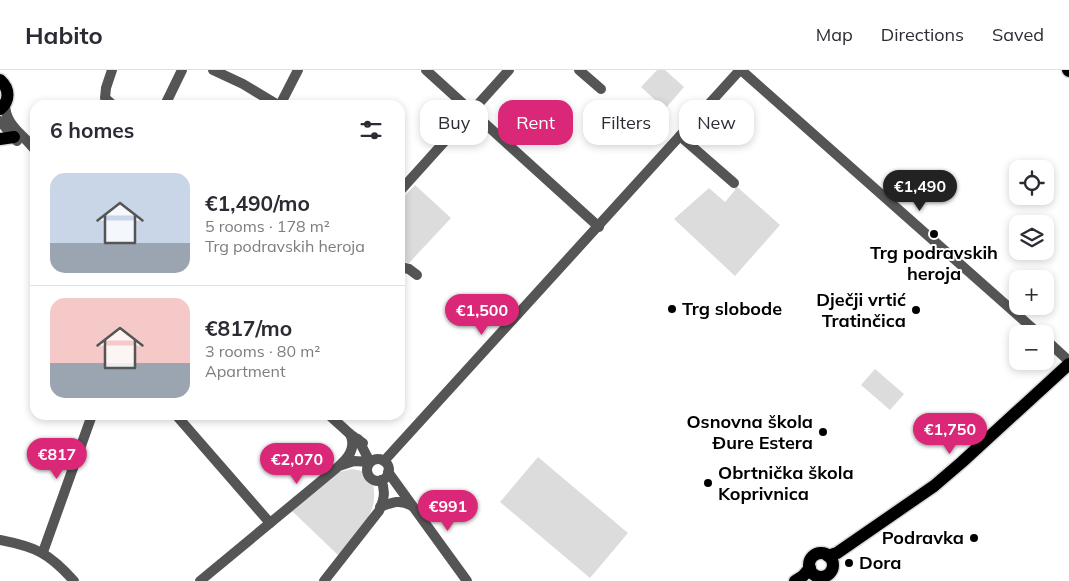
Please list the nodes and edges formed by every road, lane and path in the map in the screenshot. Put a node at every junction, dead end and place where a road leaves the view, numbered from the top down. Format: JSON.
{"nodes":[{"id":1,"x":5,"y":70,"type":"edge"},
{"id":2,"x":112,"y":70,"type":"edge"},
{"id":3,"x":182,"y":70,"type":"edge"},
{"id":4,"x":213,"y":70,"type":"edge"},
{"id":5,"x":298,"y":70,"type":"edge"},
{"id":6,"x":426,"y":70,"type":"edge"},
{"id":7,"x":509,"y":70,"type":"edge"},
{"id":8,"x":579,"y":70,"type":"edge"},
{"id":9,"x":741,"y":70,"type":"edge"},
{"id":10,"x":2,"y":82,"type":"edge"},
{"id":11,"x":600,"y":89,"type":"dead end"},
{"id":12,"x":107,"y":100,"type":"edge"},
{"id":13,"x":167,"y":100,"type":"edge"},
{"id":14,"x":270,"y":100,"type":"edge"},
{"id":15,"x":281,"y":100,"type":"edge"},
{"id":16,"x":458,"y":100,"type":"edge"},
{"id":17,"x":482,"y":100,"type":"edge"},
{"id":18,"x":713,"y":100,"type":"edge"},
{"id":19,"x":3,"y":106,"type":"edge"},
{"id":20,"x":0,"y":121,"type":"edge"},
{"id":21,"x":488,"y":127,"type":"edge"},
{"id":22,"x":14,"y":137,"type":"junction"},
{"id":23,"x":679,"y":137,"type":"edge"},
{"id":24,"x":0,"y":139,"type":"edge"},
{"id":25,"x":30,"y":145,"type":"edge"},
{"id":26,"x":441,"y":145,"type":"edge"},
{"id":27,"x":690,"y":145,"type":"edge"},
{"id":28,"x":30,"y":149,"type":"edge"},
{"id":29,"x":734,"y":183,"type":"dead end"},
{"id":30,"x":405,"y":185,"type":"edge"},
{"id":31,"x":599,"y":227,"type":"junction"},
{"id":32,"x":405,"y":268,"type":"edge"},
{"id":33,"x":417,"y":275,"type":"dead end"},
{"id":34,"x":1029,"y":325,"type":"edge"},
{"id":35,"x":1054,"y":348,"type":"edge"},
{"id":36,"x":1069,"y":362,"type":"edge"},
{"id":37,"x":90,"y":420,"type":"edge"},
{"id":38,"x":180,"y":420,"type":"edge"},
{"id":39,"x":335,"y":420,"type":"edge"},
{"id":40,"x":354,"y":437,"type":"junction"},
{"id":41,"x":375,"y":463,"type":"junction"},
{"id":42,"x":338,"y":466,"type":"junction"},
{"id":43,"x":382,"y":478,"type":"junction"},
{"id":44,"x":410,"y":502,"type":"junction"},
{"id":45,"x":380,"y":507,"type":"junction"},
{"id":46,"x":270,"y":523,"type":"junction"},
{"id":47,"x":0,"y":540,"type":"edge"},
{"id":48,"x":43,"y":552,"type":"junction"},
{"id":49,"x":822,"y":571,"type":"edge"},
{"id":50,"x":74,"y":581,"type":"edge"},
{"id":51,"x":200,"y":581,"type":"edge"},
{"id":52,"x":324,"y":581,"type":"edge"},
{"id":53,"x":468,"y":581,"type":"edge"}],
"edges":[{"from":1,"to":10,"type":"main road"},
{"from":2,"to":12,"type":"street"},
{"from":3,"to":13,"type":"street"},
{"from":4,"to":14,"type":"street"},
{"from":5,"to":15,"type":"street"},
{"from":6,"to":16,"type":"street"},
{"from":7,"to":17,"type":"street"},
{"from":8,"to":11,"type":"street"},
{"from":9,"to":18,"type":"street"},
{"from":9,"to":34,"type":"street"},
{"from":10,"to":19,"type":"main road"},
{"from":19,"to":25,"type":"street"},
{"from":20,"to":22,"type":"street"},
{"from":21,"to":31,"type":"street"},
{"from":22,"to":24,"type":"main road"},
{"from":22,"to":28,"type":"street"},
{"from":23,"to":31,"type":"street"},
{"from":26,"to":30,"type":"street"},
{"from":27,"to":29,"type":"street"},
{"from":31,"to":41,"type":"street"},
{"from":32,"to":33,"type":"street"},
{"from":35,"to":36,"type":"street"},
{"from":36,"to":49,"type":"main road"},
{"from":37,"to":48,"type":"street"},
{"from":38,"to":46,"type":"street"},
{"from":39,"to":40,"type":"street"},
{"from":40,"to":41,"type":"street"},
{"from":40,"to":42,"type":"street"},
{"from":41,"to":42,"type":"street"},
{"from":41,"to":43,"type":"street"},
{"from":41,"to":43,"type":"street"},
{"from":42,"to":46,"type":"street"},
{"from":43,"to":44,"type":"street"},
{"from":43,"to":45,"type":"street"},
{"from":44,"to":45,"type":"street"},
{"from":44,"to":53,"type":"street"},
{"from":45,"to":52,"type":"street"},
{"from":46,"to":51,"type":"street"},
{"from":47,"to":48,"type":"street"},
{"from":48,"to":50,"type":"street"}]}
